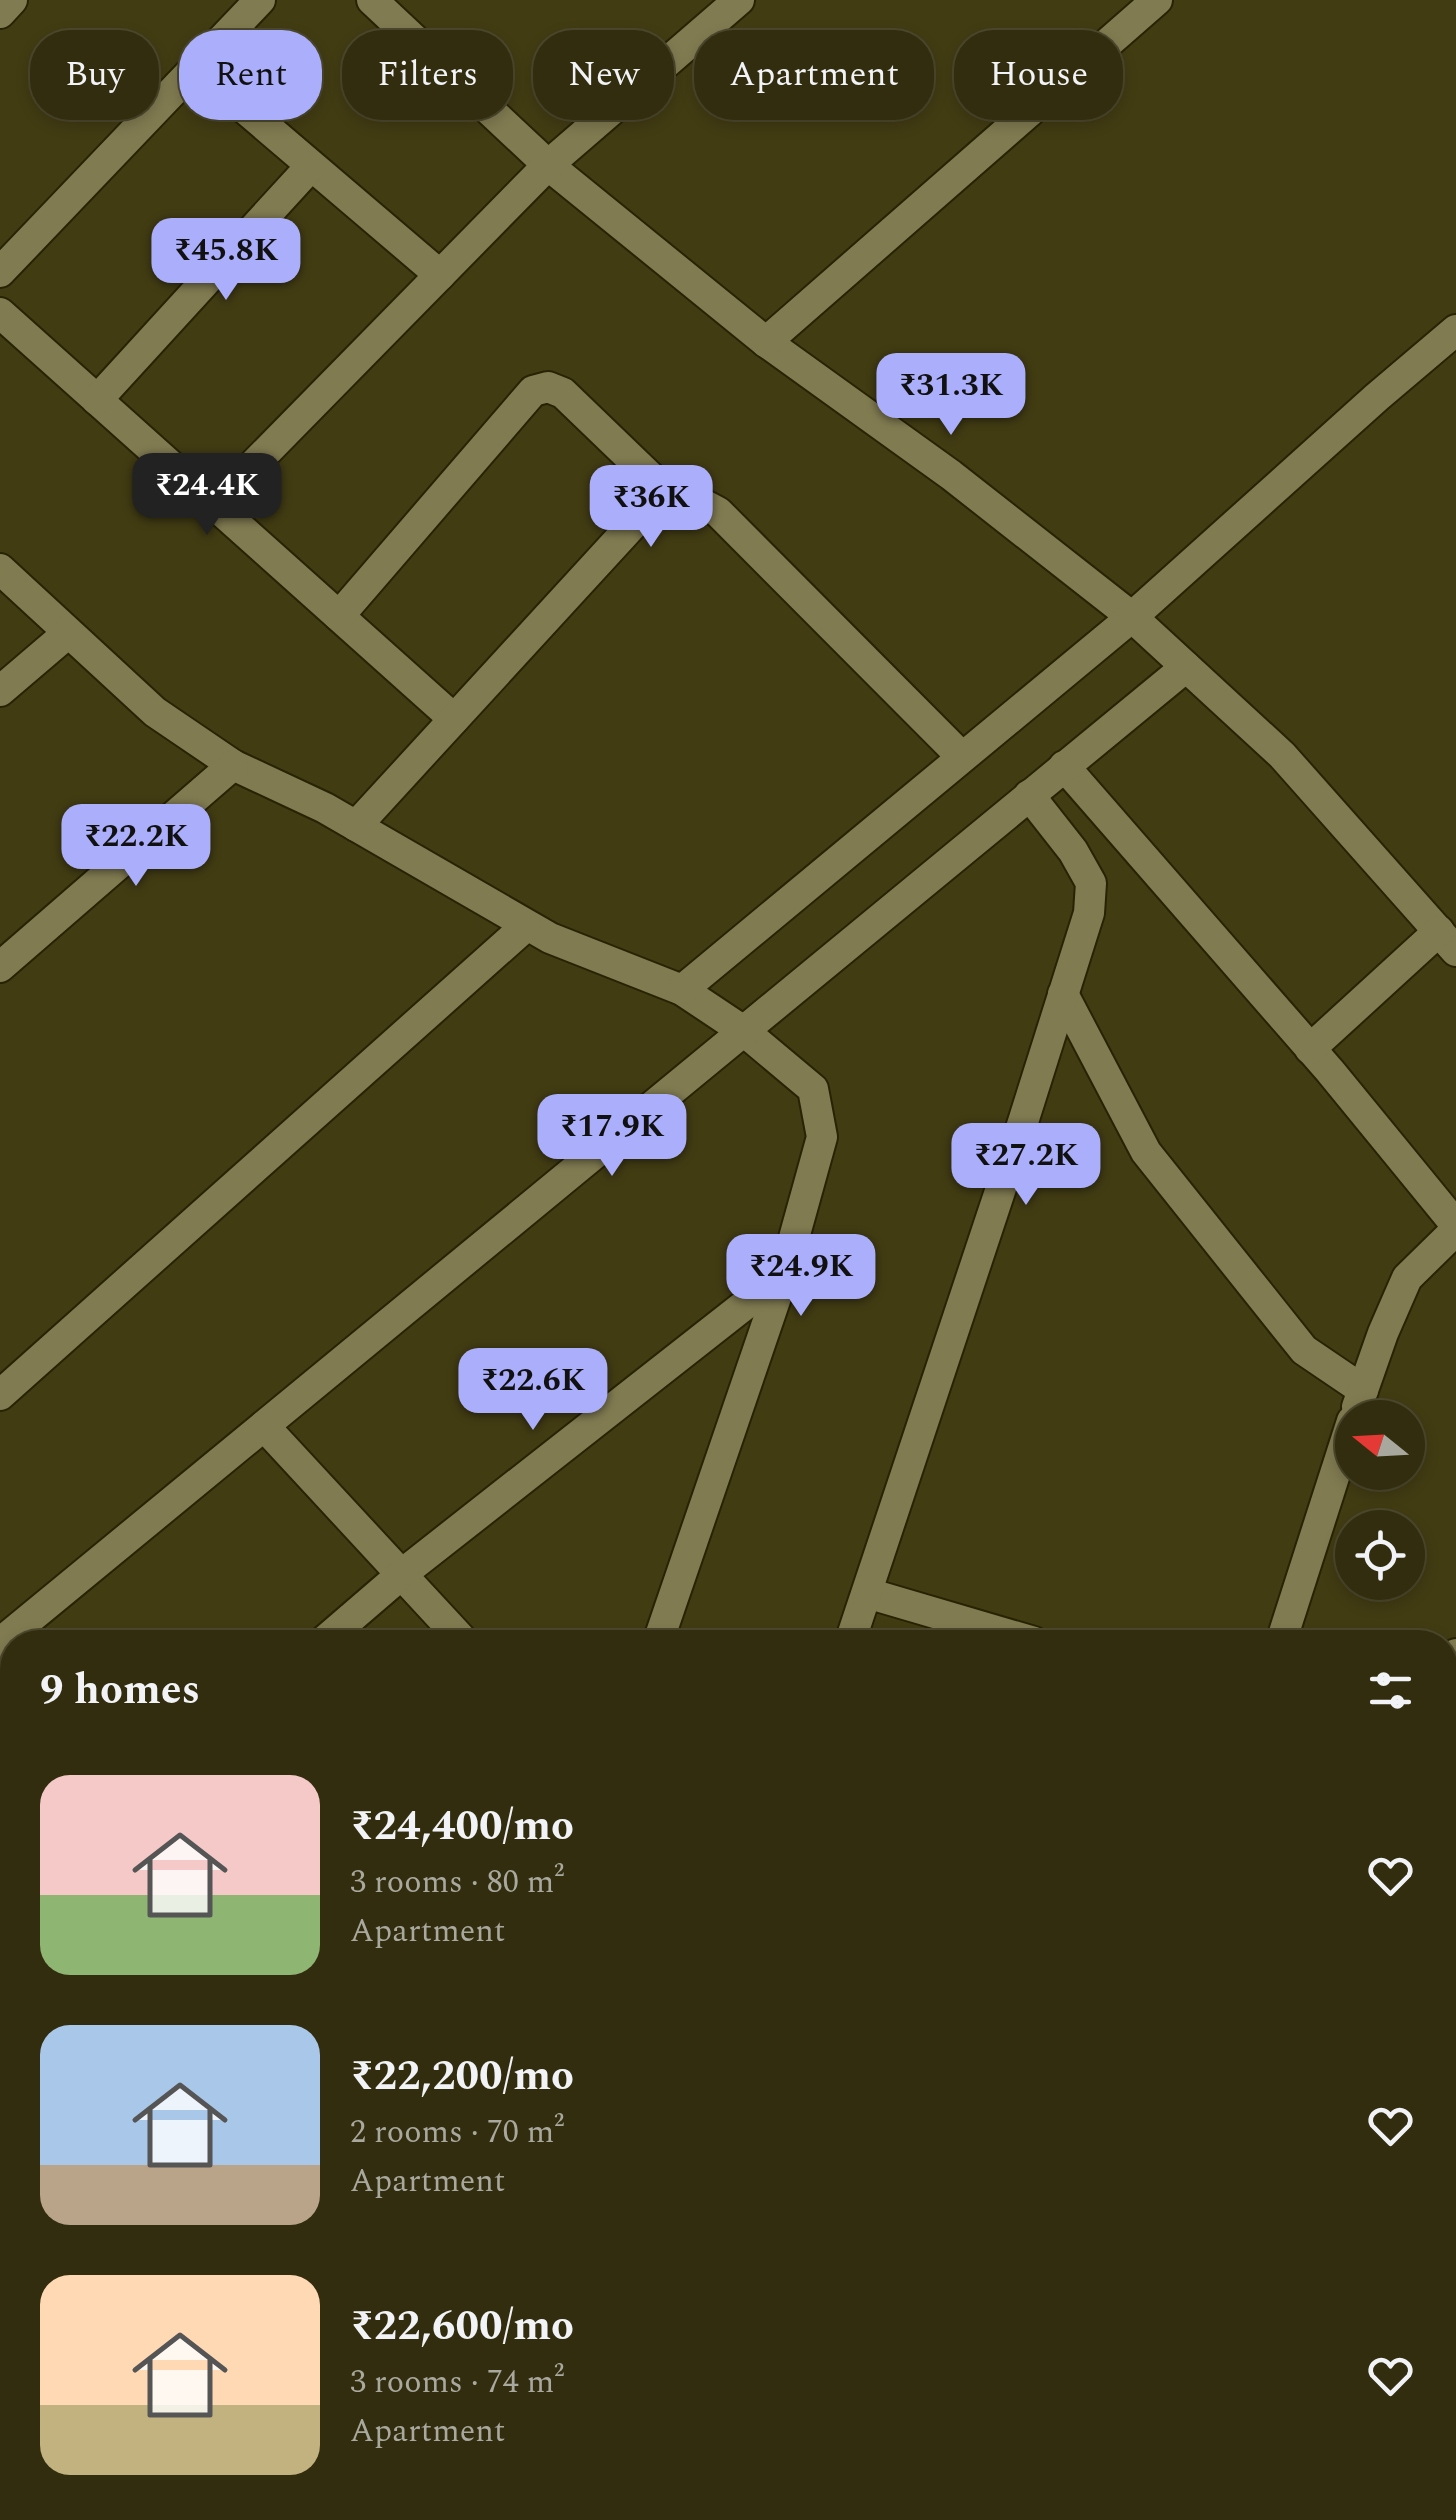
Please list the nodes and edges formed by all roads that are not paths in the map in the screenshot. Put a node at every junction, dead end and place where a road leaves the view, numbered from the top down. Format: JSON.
{"nodes":[{"id":1,"x":12,"y":0,"type":"edge"},
{"id":2,"x":260,"y":0,"type":"edge"},
{"id":3,"x":372,"y":0,"type":"edge"},
{"id":4,"x":739,"y":0,"type":"edge"},
{"id":5,"x":1156,"y":0,"type":"edge"},
{"id":6,"x":0,"y":13,"type":"edge"},
{"id":7,"x":231,"y":30,"type":"edge"},
{"id":8,"x":179,"y":85,"type":"edge"},
{"id":9,"x":258,"y":120,"type":"edge"},
{"id":10,"x":548,"y":165,"type":"junction"},
{"id":11,"x":312,"y":166,"type":"junction"},
{"id":12,"x":0,"y":272,"type":"edge"},
{"id":13,"x":440,"y":275,"type":"junction"},
{"id":14,"x":0,"y":313,"type":"edge"},
{"id":15,"x":1456,"y":330,"type":"edge"},
{"id":16,"x":766,"y":342,"type":"junction"},
{"id":17,"x":97,"y":400,"type":"junction"},
{"id":18,"x":669,"y":495,"type":"junction"},
{"id":19,"x":214,"y":504,"type":"junction"},
{"id":20,"x":0,"y":568,"type":"edge"},
{"id":21,"x":338,"y":616,"type":"junction"},
{"id":22,"x":1132,"y":617,"type":"junction"},
{"id":23,"x":68,"y":633,"type":"junction"},
{"id":24,"x":1186,"y":667,"type":"junction"},
{"id":25,"x":0,"y":691,"type":"edge"},
{"id":26,"x":454,"y":718,"type":"junction"},
{"id":27,"x":962,"y":757,"type":"junction"},
{"id":28,"x":233,"y":766,"type":"junction"},
{"id":29,"x":1064,"y":766,"type":"junction"},
{"id":30,"x":1029,"y":795,"type":"junction"},
{"id":31,"x":356,"y":826,"type":"junction"},
{"id":32,"x":526,"y":926,"type":"junction"},
{"id":33,"x":1448,"y":941,"type":"edge"},
{"id":34,"x":0,"y":966,"type":"edge"},
{"id":35,"x":682,"y":990,"type":"junction"},
{"id":36,"x":1063,"y":994,"type":"junction"},
{"id":37,"x":745,"y":1032,"type":"junction"},
{"id":38,"x":1310,"y":1049,"type":"junction"},
{"id":39,"x":1456,"y":1228,"type":"edge"},
{"id":40,"x":784,"y":1274,"type":"junction"},
{"id":41,"x":0,"y":1395,"type":"edge"},
{"id":42,"x":1347,"y":1400,"type":"edge"},
{"id":43,"x":1360,"y":1400,"type":"edge"},
{"id":44,"x":264,"y":1426,"type":"junction"},
{"id":45,"x":1335,"y":1474,"type":"edge"},
{"id":46,"x":402,"y":1574,"type":"junction"},
{"id":47,"x":866,"y":1593,"type":"junction"},
{"id":48,"x":16,"y":1630,"type":"edge"},
{"id":49,"x":337,"y":1630,"type":"edge"},
{"id":50,"x":453,"y":1630,"type":"edge"},
{"id":51,"x":662,"y":1630,"type":"edge"},
{"id":52,"x":854,"y":1630,"type":"edge"},
{"id":53,"x":993,"y":1630,"type":"edge"},
{"id":54,"x":1284,"y":1630,"type":"edge"}],
"edges":[{"from":1,"to":6,"type":"street"},
{"from":2,"to":7,"type":"street"},
{"from":3,"to":10,"type":"street"},
{"from":4,"to":10,"type":"street"},
{"from":5,"to":16,"type":"street"},
{"from":8,"to":12,"type":"street"},
{"from":9,"to":11,"type":"street"},
{"from":10,"to":13,"type":"street"},
{"from":10,"to":16,"type":"street"},
{"from":11,"to":13,"type":"street"},
{"from":11,"to":17,"type":"street"},
{"from":13,"to":19,"type":"street"},
{"from":14,"to":17,"type":"street"},
{"from":15,"to":22,"type":"street"},
{"from":16,"to":22,"type":"street"},
{"from":17,"to":19,"type":"street"},
{"from":18,"to":21,"type":"street"},
{"from":18,"to":26,"type":"street"},
{"from":18,"to":27,"type":"street"},
{"from":19,"to":21,"type":"street"},
{"from":20,"to":23,"type":"street"},
{"from":21,"to":26,"type":"street"},
{"from":22,"to":24,"type":"street"},
{"from":22,"to":27,"type":"street"},
{"from":23,"to":25,"type":"street"},
{"from":23,"to":28,"type":"street"},
{"from":24,"to":29,"type":"street"},
{"from":24,"to":33,"type":"street"},
{"from":26,"to":31,"type":"street"},
{"from":27,"to":35,"type":"street"},
{"from":28,"to":31,"type":"street"},
{"from":28,"to":34,"type":"street"},
{"from":29,"to":30,"type":"street"},
{"from":29,"to":38,"type":"street"},
{"from":30,"to":36,"type":"street"},
{"from":30,"to":37,"type":"street"},
{"from":31,"to":32,"type":"street"},
{"from":32,"to":35,"type":"street"},
{"from":32,"to":41,"type":"street"},
{"from":33,"to":38,"type":"street"},
{"from":35,"to":37,"type":"street"},
{"from":36,"to":42,"type":"street"},
{"from":36,"to":47,"type":"street"},
{"from":37,"to":40,"type":"street"},
{"from":37,"to":44,"type":"street"},
{"from":38,"to":39,"type":"street"},
{"from":39,"to":43,"type":"street"},
{"from":40,"to":46,"type":"street"},
{"from":40,"to":51,"type":"street"},
{"from":44,"to":46,"type":"street"},
{"from":44,"to":48,"type":"street"},
{"from":45,"to":54,"type":"street"},
{"from":46,"to":49,"type":"street"},
{"from":46,"to":50,"type":"street"},
{"from":47,"to":52,"type":"street"},
{"from":47,"to":53,"type":"street"}]}
